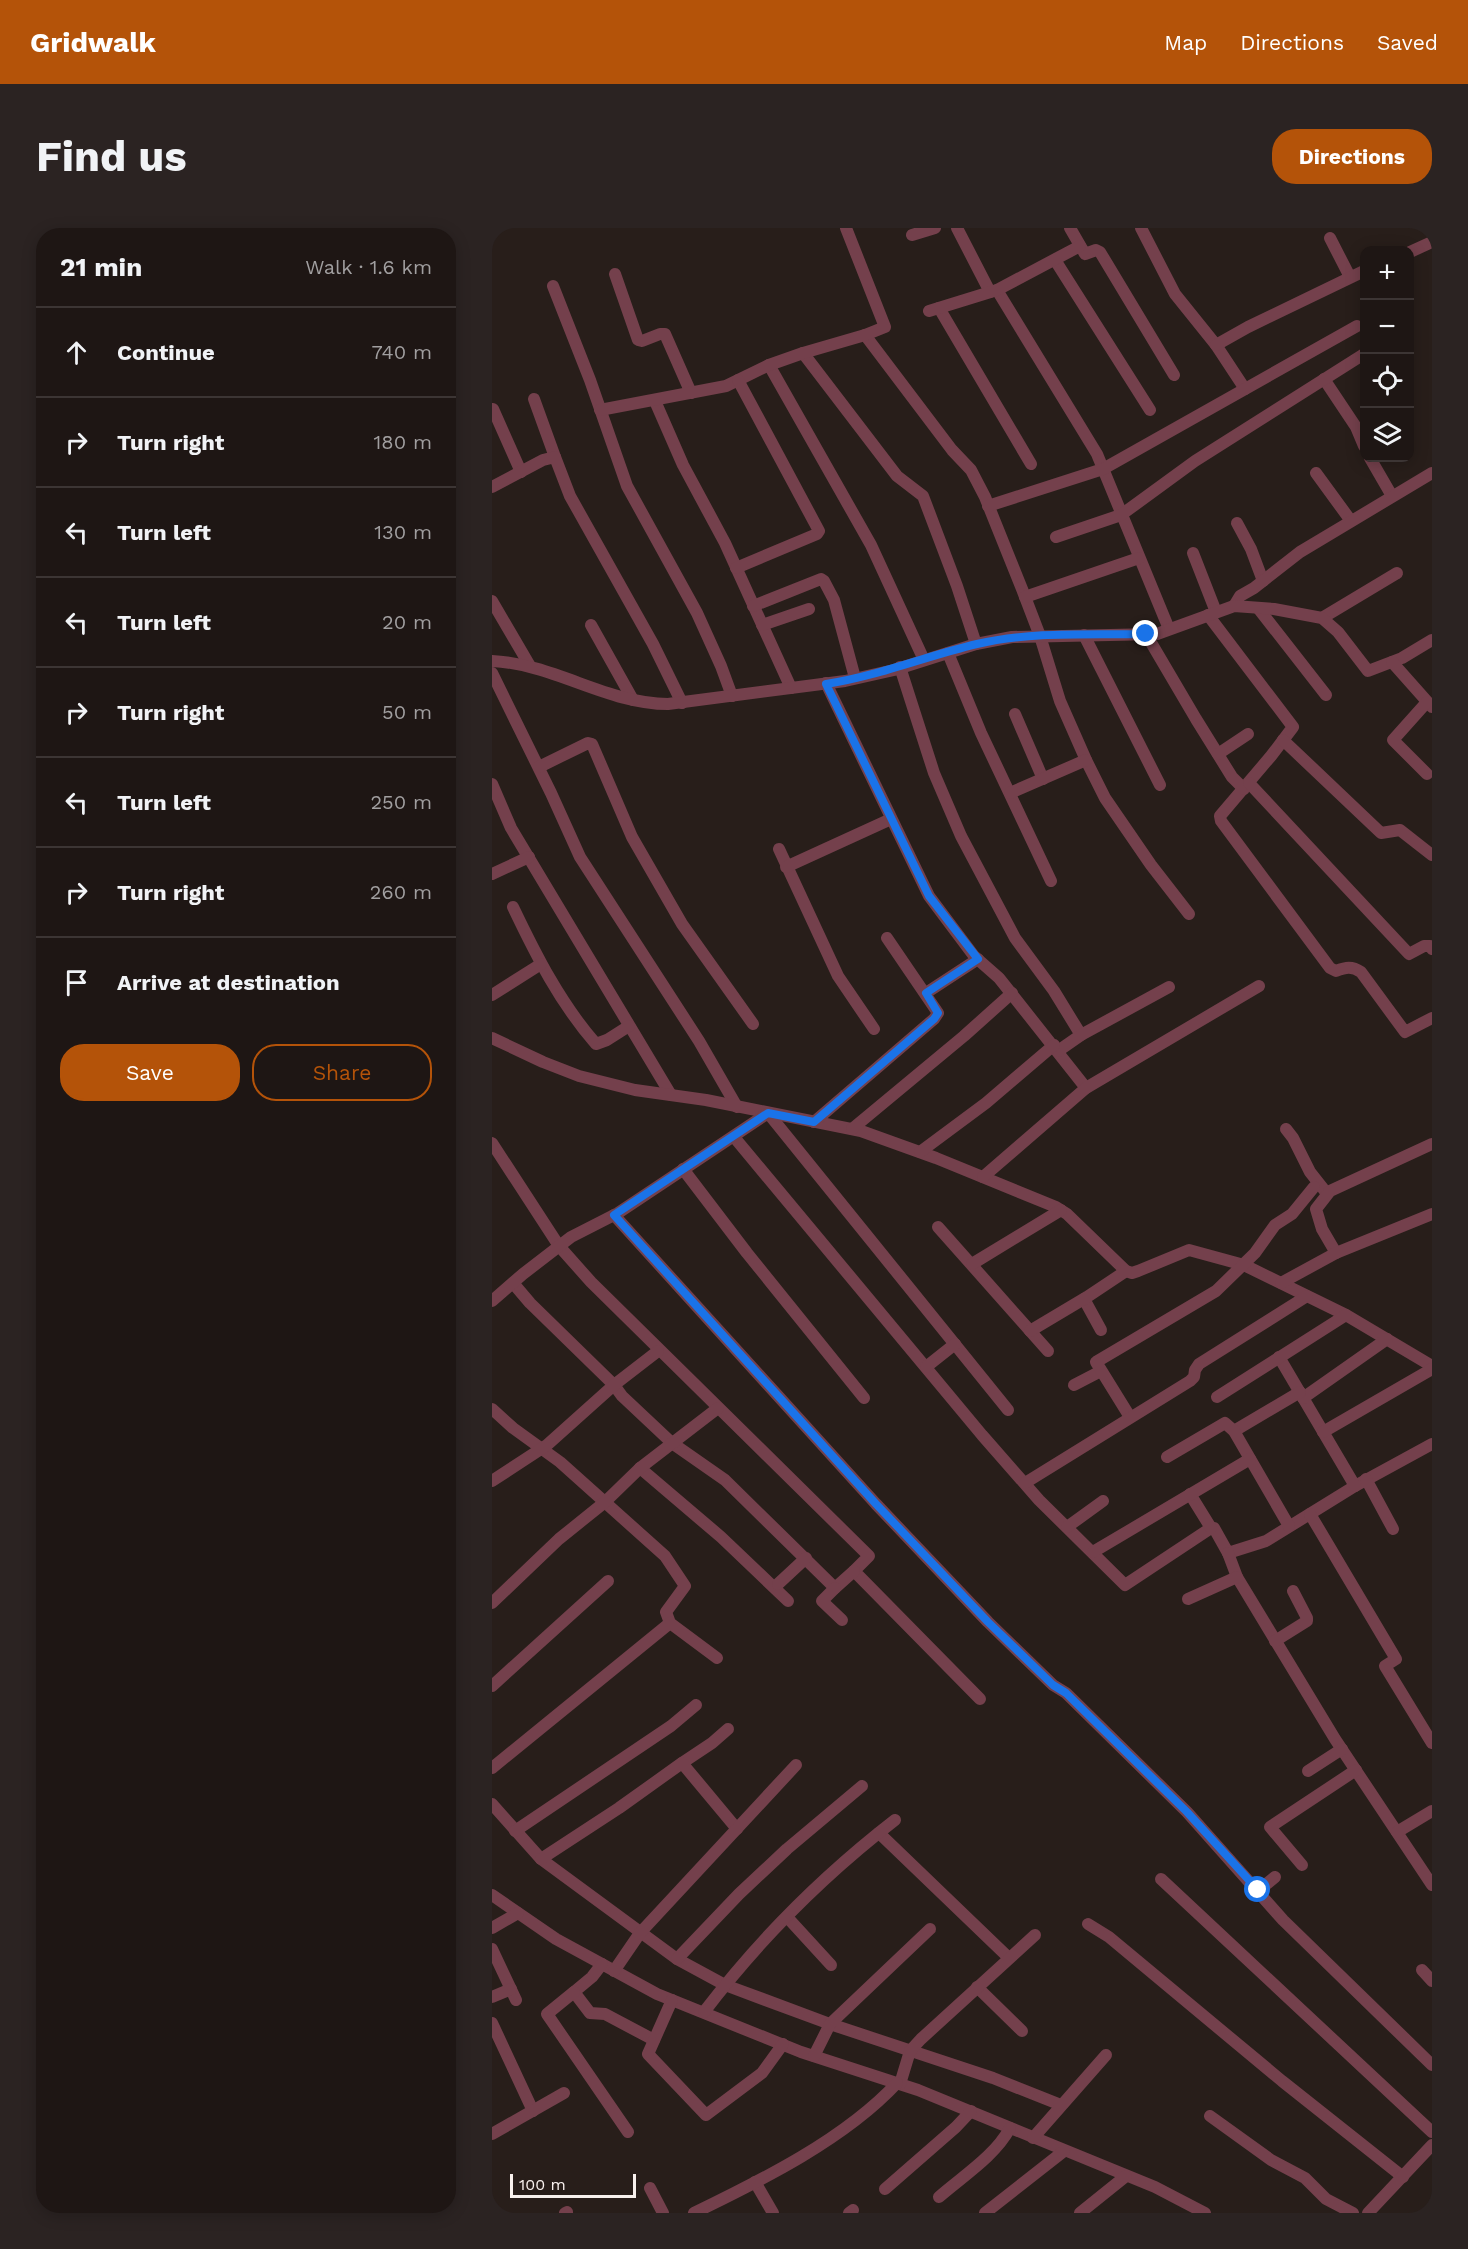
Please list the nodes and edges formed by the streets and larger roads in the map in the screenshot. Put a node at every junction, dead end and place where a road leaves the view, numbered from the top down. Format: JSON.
{"nodes":[{"id":1,"x":846,"y":228,"type":"edge"},
{"id":2,"x":935,"y":228,"type":"edge"},
{"id":3,"x":957,"y":228,"type":"edge"},
{"id":4,"x":1070,"y":228,"type":"edge"},
{"id":5,"x":1141,"y":228,"type":"edge"},
{"id":6,"x":912,"y":235,"type":"dead end"},
{"id":7,"x":1330,"y":238,"type":"dead end"},
{"id":8,"x":1432,"y":242,"type":"edge"},
{"id":9,"x":1080,"y":246,"type":"junction"},
{"id":10,"x":1414,"y":250,"type":"edge"},
{"id":11,"x":1055,"y":260,"type":"junction"},
{"id":12,"x":1360,"y":273,"type":"edge"},
{"id":13,"x":615,"y":274,"type":"dead end"},
{"id":14,"x":1350,"y":277,"type":"junction"},
{"id":15,"x":553,"y":286,"type":"dead end"},
{"id":16,"x":994,"y":291,"type":"junction"},
{"id":17,"x":1357,"y":326,"type":"dead end"},
{"id":18,"x":865,"y":335,"type":"junction"},
{"id":19,"x":1216,"y":345,"type":"junction"},
{"id":20,"x":804,"y":353,"type":"junction"},
{"id":21,"x":1360,"y":356,"type":"edge"},
{"id":22,"x":769,"y":365,"type":"junction"},
{"id":23,"x":1174,"y":375,"type":"dead end"},
{"id":24,"x":1324,"y":379,"type":"junction"},
{"id":25,"x":738,"y":380,"type":"junction"},
{"id":26,"x":1245,"y":388,"type":"junction"},
{"id":27,"x":691,"y":393,"type":"junction"},
{"id":28,"x":534,"y":399,"type":"dead end"},
{"id":29,"x":655,"y":400,"type":"junction"},
{"id":30,"x":493,"y":409,"type":"edge"},
{"id":31,"x":600,"y":410,"type":"junction"},
{"id":32,"x":1150,"y":410,"type":"dead end"},
{"id":33,"x":1360,"y":435,"type":"edge"},
{"id":34,"x":555,"y":457,"type":"junction"},
{"id":35,"x":1372,"y":462,"type":"edge"},
{"id":36,"x":1031,"y":464,"type":"dead end"},
{"id":37,"x":1103,"y":469,"type":"junction"},
{"id":38,"x":521,"y":472,"type":"junction"},
{"id":39,"x":1316,"y":473,"type":"dead end"},
{"id":40,"x":1432,"y":473,"type":"edge"},
{"id":41,"x":492,"y":488,"type":"edge"},
{"id":42,"x":1392,"y":496,"type":"junction"},
{"id":43,"x":988,"y":506,"type":"junction"},
{"id":44,"x":1121,"y":515,"type":"junction"},
{"id":45,"x":1351,"y":522,"type":"junction"},
{"id":46,"x":1237,"y":523,"type":"dead end"},
{"id":47,"x":1056,"y":537,"type":"dead end"},
{"id":48,"x":1193,"y":553,"type":"dead end"},
{"id":49,"x":1139,"y":558,"type":"junction"},
{"id":50,"x":736,"y":568,"type":"junction"},
{"id":51,"x":1397,"y":573,"type":"dead end"},
{"id":52,"x":1263,"y":581,"type":"junction"},
{"id":53,"x":1025,"y":597,"type":"junction"},
{"id":54,"x":492,"y":601,"type":"edge"},
{"id":55,"x":753,"y":606,"type":"junction"},
{"id":56,"x":1234,"y":606,"type":"junction"},
{"id":57,"x":1258,"y":608,"type":"junction"},
{"id":58,"x":809,"y":609,"type":"dead end"},
{"id":59,"x":1212,"y":614,"type":"junction"},
{"id":60,"x":1322,"y":618,"type":"junction"},
{"id":61,"x":591,"y":625,"type":"dead end"},
{"id":62,"x":762,"y":625,"type":"junction"},
{"id":63,"x":1169,"y":629,"type":"junction"},
{"id":64,"x":1146,"y":634,"type":"junction"},
{"id":65,"x":1084,"y":635,"type":"junction"},
{"id":66,"x":1040,"y":636,"type":"junction"},
{"id":67,"x":1432,"y":640,"type":"edge"},
{"id":68,"x":976,"y":644,"type":"junction"},
{"id":69,"x":948,"y":653,"type":"junction"},
{"id":70,"x":924,"y":660,"type":"junction"},
{"id":71,"x":492,"y":661,"type":"edge"},
{"id":72,"x":1392,"y":662,"type":"junction"},
{"id":73,"x":530,"y":666,"type":"junction"},
{"id":74,"x":900,"y":668,"type":"junction"},
{"id":75,"x":492,"y":673,"type":"edge"},
{"id":76,"x":855,"y":678,"type":"junction"},
{"id":77,"x":826,"y":684,"type":"junction"},
{"id":78,"x":791,"y":688,"type":"junction"},
{"id":79,"x":1326,"y":694,"type":"dead end"},
{"id":80,"x":732,"y":696,"type":"junction"},
{"id":81,"x":633,"y":700,"type":"junction"},
{"id":82,"x":682,"y":703,"type":"junction"},
{"id":83,"x":1430,"y":705,"type":"edge"},
{"id":84,"x":1015,"y":714,"type":"dead end"},
{"id":85,"x":1248,"y":734,"type":"dead end"},
{"id":86,"x":1283,"y":740,"type":"junction"},
{"id":87,"x":1218,"y":754,"type":"junction"},
{"id":88,"x":1086,"y":760,"type":"junction"},
{"id":89,"x":538,"y":767,"type":"junction"},
{"id":90,"x":1427,"y":774,"type":"dead end"},
{"id":91,"x":1043,"y":779,"type":"junction"},
{"id":92,"x":492,"y":784,"type":"edge"},
{"id":93,"x":1160,"y":785,"type":"dead end"},
{"id":94,"x":1246,"y":786,"type":"junction"},
{"id":95,"x":1010,"y":793,"type":"junction"},
{"id":96,"x":891,"y":819,"type":"junction"},
{"id":97,"x":778,"y":849,"type":"dead end"},
{"id":98,"x":1432,"y":855,"type":"edge"},
{"id":99,"x":529,"y":857,"type":"junction"},
{"id":100,"x":786,"y":867,"type":"junction"},
{"id":101,"x":492,"y":874,"type":"edge"},
{"id":102,"x":1051,"y":881,"type":"dead end"},
{"id":103,"x":513,"y":907,"type":"dead end"},
{"id":104,"x":1189,"y":914,"type":"dead end"},
{"id":105,"x":887,"y":938,"type":"dead end"},
{"id":106,"x":1432,"y":949,"type":"edge"},
{"id":107,"x":978,"y":959,"type":"junction"},
{"id":108,"x":541,"y":964,"type":"junction"},
{"id":109,"x":1259,"y":986,"type":"dead end"},
{"id":110,"x":1169,"y":987,"type":"dead end"},
{"id":111,"x":926,"y":993,"type":"junction"},
{"id":112,"x":1012,"y":993,"type":"junction"},
{"id":113,"x":492,"y":994,"type":"edge"},
{"id":114,"x":1432,"y":1018,"type":"edge"},
{"id":115,"x":753,"y":1024,"type":"dead end"},
{"id":116,"x":629,"y":1026,"type":"junction"},
{"id":117,"x":873,"y":1029,"type":"dead end"},
{"id":118,"x":1081,"y":1035,"type":"junction"},
{"id":119,"x":492,"y":1038,"type":"edge"},
{"id":120,"x":1056,"y":1048,"type":"junction"},
{"id":121,"x":1086,"y":1088,"type":"junction"},
{"id":122,"x":671,"y":1095,"type":"junction"},
{"id":123,"x":737,"y":1107,"type":"junction"},
{"id":124,"x":768,"y":1113,"type":"junction"},
{"id":125,"x":814,"y":1122,"type":"junction"},
{"id":126,"x":852,"y":1129,"type":"junction"},
{"id":127,"x":1286,"y":1129,"type":"dead end"},
{"id":128,"x":734,"y":1137,"type":"junction"},
{"id":129,"x":492,"y":1143,"type":"edge"},
{"id":130,"x":1432,"y":1144,"type":"edge"},
{"id":131,"x":920,"y":1152,"type":"junction"},
{"id":132,"x":683,"y":1169,"type":"junction"},
{"id":133,"x":982,"y":1177,"type":"junction"},
{"id":134,"x":1314,"y":1187,"type":"dead end"},
{"id":135,"x":1328,"y":1194,"type":"junction"},
{"id":136,"x":1061,"y":1210,"type":"junction"},
{"id":137,"x":1432,"y":1214,"type":"edge"},
{"id":138,"x":614,"y":1215,"type":"junction"},
{"id":139,"x":938,"y":1227,"type":"dead end"},
{"id":140,"x":559,"y":1246,"type":"junction"},
{"id":141,"x":1336,"y":1253,"type":"junction"},
{"id":142,"x":972,"y":1264,"type":"junction"},
{"id":143,"x":1244,"y":1265,"type":"junction"},
{"id":144,"x":1126,"y":1271,"type":"junction"},
{"id":145,"x":513,"y":1282,"type":"junction"},
{"id":146,"x":1281,"y":1283,"type":"junction"},
{"id":147,"x":1307,"y":1296,"type":"junction"},
{"id":148,"x":1084,"y":1299,"type":"junction"},
{"id":149,"x":492,"y":1301,"type":"edge"},
{"id":150,"x":1346,"y":1315,"type":"junction"},
{"id":151,"x":1101,"y":1330,"type":"dead end"},
{"id":152,"x":1030,"y":1331,"type":"junction"},
{"id":153,"x":1387,"y":1339,"type":"junction"},
{"id":154,"x":955,"y":1344,"type":"junction"},
{"id":155,"x":658,"y":1351,"type":"junction"},
{"id":156,"x":1048,"y":1351,"type":"dead end"},
{"id":157,"x":1279,"y":1357,"type":"junction"},
{"id":158,"x":926,"y":1367,"type":"junction"},
{"id":159,"x":1432,"y":1367,"type":"edge"},
{"id":160,"x":1101,"y":1371,"type":"junction"},
{"id":161,"x":614,"y":1385,"type":"junction"},
{"id":162,"x":1074,"y":1385,"type":"dead end"},
{"id":163,"x":1301,"y":1395,"type":"junction"},
{"id":164,"x":1217,"y":1397,"type":"dead end"},
{"id":165,"x":864,"y":1398,"type":"dead end"},
{"id":166,"x":718,"y":1408,"type":"junction"},
{"id":167,"x":492,"y":1409,"type":"edge"},
{"id":168,"x":1008,"y":1410,"type":"dead end"},
{"id":169,"x":1130,"y":1417,"type":"junction"},
{"id":170,"x":1234,"y":1431,"type":"junction"},
{"id":171,"x":1323,"y":1432,"type":"junction"},
{"id":172,"x":672,"y":1443,"type":"junction"},
{"id":173,"x":1432,"y":1443,"type":"edge"},
{"id":174,"x":542,"y":1448,"type":"junction"},
{"id":175,"x":1167,"y":1457,"type":"dead end"},
{"id":176,"x":1250,"y":1459,"type":"junction"},
{"id":177,"x":640,"y":1468,"type":"junction"},
{"id":178,"x":492,"y":1481,"type":"edge"},
{"id":179,"x":1025,"y":1483,"type":"junction"},
{"id":180,"x":1361,"y":1483,"type":"junction"},
{"id":181,"x":1191,"y":1494,"type":"junction"},
{"id":182,"x":1103,"y":1501,"type":"dead end"},
{"id":183,"x":605,"y":1502,"type":"junction"},
{"id":184,"x":1310,"y":1514,"type":"junction"},
{"id":185,"x":1289,"y":1526,"type":"junction"},
{"id":186,"x":1067,"y":1527,"type":"junction"},
{"id":187,"x":1211,"y":1528,"type":"junction"},
{"id":188,"x":1393,"y":1529,"type":"dead end"},
{"id":189,"x":1093,"y":1552,"type":"junction"},
{"id":190,"x":1228,"y":1553,"type":"junction"},
{"id":191,"x":806,"y":1558,"type":"junction"},
{"id":192,"x":854,"y":1571,"type":"junction"},
{"id":193,"x":1237,"y":1577,"type":"junction"},
{"id":194,"x":608,"y":1581,"type":"dead end"},
{"id":195,"x":778,"y":1584,"type":"dead end"},
{"id":196,"x":835,"y":1588,"type":"junction"},
{"id":197,"x":1293,"y":1591,"type":"dead end"},
{"id":198,"x":1188,"y":1599,"type":"dead end"},
{"id":199,"x":788,"y":1601,"type":"dead end"},
{"id":200,"x":492,"y":1603,"type":"edge"},
{"id":201,"x":842,"y":1620,"type":"dead end"},
{"id":202,"x":670,"y":1623,"type":"junction"},
{"id":203,"x":1275,"y":1641,"type":"junction"},
{"id":204,"x":717,"y":1658,"type":"dead end"},
{"id":205,"x":492,"y":1686,"type":"edge"},
{"id":206,"x":980,"y":1699,"type":"dead end"},
{"id":207,"x":696,"y":1705,"type":"dead end"},
{"id":208,"x":728,"y":1729,"type":"dead end"},
{"id":209,"x":1432,"y":1743,"type":"edge"},
{"id":210,"x":1342,"y":1749,"type":"junction"},
{"id":211,"x":682,"y":1764,"type":"junction"},
{"id":212,"x":796,"y":1764,"type":"dead end"},
{"id":213,"x":492,"y":1768,"type":"edge"},
{"id":214,"x":1356,"y":1770,"type":"junction"},
{"id":215,"x":1308,"y":1771,"type":"dead end"},
{"id":216,"x":862,"y":1786,"type":"dead end"},
{"id":217,"x":492,"y":1804,"type":"edge"},
{"id":218,"x":1432,"y":1811,"type":"edge"},
{"id":219,"x":895,"y":1820,"type":"dead end"},
{"id":220,"x":737,"y":1829,"type":"junction"},
{"id":221,"x":515,"y":1831,"type":"junction"},
{"id":222,"x":1397,"y":1832,"type":"junction"},
{"id":223,"x":879,"y":1833,"type":"junction"},
{"id":224,"x":541,"y":1859,"type":"junction"},
{"id":225,"x":1302,"y":1864,"type":"dead end"},
{"id":226,"x":1275,"y":1878,"type":"dead end"},
{"id":227,"x":1161,"y":1879,"type":"dead end"},
{"id":228,"x":1432,"y":1885,"type":"edge"},
{"id":229,"x":1258,"y":1890,"type":"junction"},
{"id":230,"x":492,"y":1895,"type":"edge"},
{"id":231,"x":518,"y":1913,"type":"junction"},
{"id":232,"x":787,"y":1917,"type":"junction"},
{"id":233,"x":1088,"y":1924,"type":"dead end"},
{"id":234,"x":492,"y":1928,"type":"edge"},
{"id":235,"x":930,"y":1929,"type":"dead end"},
{"id":236,"x":640,"y":1933,"type":"junction"},
{"id":237,"x":1035,"y":1935,"type":"dead end"},
{"id":238,"x":492,"y":1949,"type":"edge"},
{"id":239,"x":1009,"y":1958,"type":"junction"},
{"id":240,"x":676,"y":1959,"type":"junction"},
{"id":241,"x":602,"y":1964,"type":"junction"},
{"id":242,"x":831,"y":1965,"type":"dead end"},
{"id":243,"x":1422,"y":1970,"type":"dead end"},
{"id":244,"x":614,"y":1971,"type":"junction"},
{"id":245,"x":1432,"y":1981,"type":"edge"},
{"id":246,"x":725,"y":1985,"type":"junction"},
{"id":247,"x":977,"y":1987,"type":"junction"},
{"id":248,"x":574,"y":1992,"type":"junction"},
{"id":249,"x":492,"y":1998,"type":"edge"},
{"id":250,"x":672,"y":2000,"type":"junction"},
{"id":251,"x":704,"y":2012,"type":"junction"},
{"id":252,"x":492,"y":2023,"type":"edge"},
{"id":253,"x":830,"y":2025,"type":"junction"},
{"id":254,"x":1022,"y":2031,"type":"dead end"},
{"id":255,"x":654,"y":2040,"type":"junction"},
{"id":256,"x":783,"y":2044,"type":"junction"},
{"id":257,"x":910,"y":2052,"type":"junction"},
{"id":258,"x":1106,"y":2055,"type":"dead end"},
{"id":259,"x":814,"y":2056,"type":"junction"},
{"id":260,"x":1432,"y":2065,"type":"edge"},
{"id":261,"x":898,"y":2084,"type":"junction"},
{"id":262,"x":564,"y":2093,"type":"dead end"},
{"id":263,"x":1061,"y":2105,"type":"junction"},
{"id":264,"x":533,"y":2111,"type":"junction"},
{"id":265,"x":971,"y":2111,"type":"junction"},
{"id":266,"x":1209,"y":2116,"type":"dead end"},
{"id":267,"x":1010,"y":2128,"type":"junction"},
{"id":268,"x":628,"y":2132,"type":"dead end"},
{"id":269,"x":1432,"y":2132,"type":"edge"},
{"id":270,"x":492,"y":2134,"type":"edge"},
{"id":271,"x":1033,"y":2138,"type":"junction"},
{"id":272,"x":1064,"y":2151,"type":"junction"},
{"id":273,"x":1430,"y":2152,"type":"edge"},
{"id":274,"x":1126,"y":2176,"type":"junction"},
{"id":275,"x":1403,"y":2177,"type":"junction"},
{"id":276,"x":755,"y":2182,"type":"junction"},
{"id":277,"x":650,"y":2188,"type":"dead end"},
{"id":278,"x":885,"y":2189,"type":"dead end"},
{"id":279,"x":939,"y":2197,"type":"dead end"},
{"id":280,"x":1201,"y":2212,"type":"edge"},
{"id":281,"x":663,"y":2213,"type":"edge"},
{"id":282,"x":694,"y":2213,"type":"edge"},
{"id":283,"x":773,"y":2213,"type":"edge"},
{"id":284,"x":985,"y":2213,"type":"edge"},
{"id":285,"x":1080,"y":2213,"type":"edge"},
{"id":286,"x":1353,"y":2213,"type":"edge"},
{"id":287,"x":1368,"y":2213,"type":"edge"}],
"edges":[{"from":1,"to":18,"type":"street"},
{"from":2,"to":6,"type":"street"},
{"from":3,"to":16,"type":"street"},
{"from":4,"to":9,"type":"street"},
{"from":5,"to":19,"type":"street"},
{"from":7,"to":14,"type":"street"},
{"from":8,"to":10,"type":"street"},
{"from":9,"to":11,"type":"street"},
{"from":9,"to":23,"type":"street"},
{"from":11,"to":16,"type":"street"},
{"from":11,"to":32,"type":"street"},
{"from":12,"to":14,"type":"street"},
{"from":13,"to":27,"type":"street"},
{"from":14,"to":19,"type":"street"},
{"from":15,"to":31,"type":"street"},
{"from":16,"to":36,"type":"street"},
{"from":16,"to":37,"type":"street"},
{"from":17,"to":26,"type":"street"},
{"from":18,"to":20,"type":"street"},
{"from":18,"to":43,"type":"street"},
{"from":19,"to":26,"type":"street"},
{"from":20,"to":22,"type":"street"},
{"from":20,"to":68,"type":"street"},
{"from":21,"to":24,"type":"street"},
{"from":22,"to":25,"type":"street"},
{"from":22,"to":70,"type":"street"},
{"from":24,"to":33,"type":"street"},
{"from":24,"to":44,"type":"street"},
{"from":25,"to":27,"type":"street"},
{"from":25,"to":50,"type":"street"},
{"from":26,"to":37,"type":"street"},
{"from":27,"to":29,"type":"street"},
{"from":28,"to":34,"type":"street"},
{"from":29,"to":31,"type":"street"},
{"from":29,"to":50,"type":"street"},
{"from":30,"to":38,"type":"street"},
{"from":31,"to":80,"type":"street"},
{"from":34,"to":38,"type":"street"},
{"from":34,"to":82,"type":"street"},
{"from":35,"to":42,"type":"street"},
{"from":37,"to":43,"type":"street"},
{"from":37,"to":44,"type":"street"},
{"from":38,"to":41,"type":"street"},
{"from":39,"to":45,"type":"street"},
{"from":40,"to":42,"type":"street"},
{"from":42,"to":45,"type":"street"},
{"from":43,"to":53,"type":"street"},
{"from":44,"to":47,"type":"street"},
{"from":44,"to":49,"type":"street"},
{"from":45,"to":52,"type":"street"},
{"from":46,"to":52,"type":"street"},
{"from":48,"to":59,"type":"street"},
{"from":49,"to":53,"type":"street"},
{"from":49,"to":63,"type":"street"},
{"from":50,"to":55,"type":"street"},
{"from":51,"to":60,"type":"street"},
{"from":52,"to":56,"type":"street"},
{"from":53,"to":66,"type":"street"},
{"from":54,"to":73,"type":"street"},
{"from":55,"to":62,"type":"street"},
{"from":55,"to":76,"type":"street"},
{"from":56,"to":57,"type":"street"},
{"from":56,"to":59,"type":"street"},
{"from":57,"to":60,"type":"street"},
{"from":57,"to":79,"type":"street"},
{"from":58,"to":62,"type":"street"},
{"from":59,"to":63,"type":"street"},
{"from":59,"to":86,"type":"street"},
{"from":60,"to":72,"type":"street"},
{"from":61,"to":81,"type":"street"},
{"from":62,"to":78,"type":"street"},
{"from":63,"to":64,"type":"street"},
{"from":64,"to":65,"type":"street"},
{"from":64,"to":87,"type":"street"},
{"from":65,"to":66,"type":"street"},
{"from":65,"to":93,"type":"street"},
{"from":66,"to":68,"type":"street"},
{"from":66,"to":88,"type":"street"},
{"from":67,"to":72,"type":"street"},
{"from":68,"to":69,"type":"street"},
{"from":69,"to":70,"type":"street"},
{"from":69,"to":95,"type":"street"},
{"from":70,"to":74,"type":"street"},
{"from":71,"to":73,"type":"street"},
{"from":72,"to":83,"type":"street"},
{"from":73,"to":81,"type":"street"},
{"from":74,"to":76,"type":"street"},
{"from":74,"to":118,"type":"street"},
{"from":75,"to":89,"type":"street"},
{"from":76,"to":77,"type":"street"},
{"from":77,"to":78,"type":"street"},
{"from":77,"to":96,"type":"street"},
{"from":78,"to":80,"type":"street"},
{"from":80,"to":82,"type":"street"},
{"from":81,"to":82,"type":"street"},
{"from":83,"to":90,"type":"street"},
{"from":84,"to":91,"type":"street"},
{"from":85,"to":87,"type":"street"},
{"from":86,"to":94,"type":"street"},
{"from":86,"to":98,"type":"street"},
{"from":87,"to":94,"type":"street"},
{"from":88,"to":91,"type":"street"},
{"from":88,"to":104,"type":"street"},
{"from":89,"to":115,"type":"street"},
{"from":89,"to":123,"type":"street"},
{"from":91,"to":95,"type":"street"},
{"from":92,"to":99,"type":"street"},
{"from":94,"to":106,"type":"street"},
{"from":94,"to":114,"type":"street"},
{"from":95,"to":102,"type":"street"},
{"from":96,"to":100,"type":"street"},
{"from":96,"to":107,"type":"street"},
{"from":97,"to":100,"type":"street"},
{"from":99,"to":101,"type":"street"},
{"from":99,"to":116,"type":"street"},
{"from":100,"to":117,"type":"street"},
{"from":103,"to":108,"type":"street"},
{"from":105,"to":111,"type":"street"},
{"from":107,"to":111,"type":"street"},
{"from":107,"to":112,"type":"street"},
{"from":108,"to":113,"type":"street"},
{"from":108,"to":116,"type":"street"},
{"from":109,"to":121,"type":"street"},
{"from":110,"to":118,"type":"street"},
{"from":111,"to":125,"type":"street"},
{"from":112,"to":120,"type":"street"},
{"from":112,"to":126,"type":"street"},
{"from":116,"to":122,"type":"street"},
{"from":118,"to":120,"type":"street"},
{"from":119,"to":122,"type":"street"},
{"from":120,"to":121,"type":"street"},
{"from":120,"to":131,"type":"street"},
{"from":121,"to":133,"type":"street"},
{"from":122,"to":123,"type":"street"},
{"from":123,"to":124,"type":"street"},
{"from":124,"to":125,"type":"street"},
{"from":124,"to":128,"type":"street"},
{"from":124,"to":154,"type":"street"},
{"from":125,"to":126,"type":"street"},
{"from":126,"to":131,"type":"street"},
{"from":127,"to":135,"type":"street"},
{"from":128,"to":132,"type":"street"},
{"from":128,"to":158,"type":"street"},
{"from":129,"to":140,"type":"street"},
{"from":130,"to":135,"type":"street"},
{"from":131,"to":133,"type":"street"},
{"from":132,"to":138,"type":"street"},
{"from":132,"to":165,"type":"street"},
{"from":133,"to":136,"type":"street"},
{"from":134,"to":143,"type":"street"},
{"from":135,"to":141,"type":"street"},
{"from":136,"to":142,"type":"street"},
{"from":136,"to":144,"type":"street"},
{"from":137,"to":141,"type":"street"},
{"from":138,"to":140,"type":"street"},
{"from":138,"to":229,"type":"street"},
{"from":139,"to":142,"type":"street"},
{"from":140,"to":145,"type":"street"},
{"from":140,"to":155,"type":"street"},
{"from":141,"to":146,"type":"street"},
{"from":142,"to":152,"type":"street"},
{"from":143,"to":144,"type":"street"},
{"from":143,"to":146,"type":"street"},
{"from":143,"to":160,"type":"street"},
{"from":144,"to":148,"type":"street"},
{"from":145,"to":149,"type":"street"},
{"from":145,"to":161,"type":"street"},
{"from":146,"to":147,"type":"street"},
{"from":147,"to":150,"type":"street"},
{"from":147,"to":169,"type":"street"},
{"from":148,"to":151,"type":"street"},
{"from":148,"to":152,"type":"street"},
{"from":150,"to":153,"type":"street"},
{"from":150,"to":157,"type":"street"},
{"from":152,"to":156,"type":"street"},
{"from":153,"to":159,"type":"street"},
{"from":153,"to":163,"type":"street"},
{"from":154,"to":158,"type":"street"},
{"from":154,"to":168,"type":"street"},
{"from":155,"to":161,"type":"street"},
{"from":155,"to":166,"type":"street"},
{"from":157,"to":163,"type":"street"},
{"from":157,"to":164,"type":"street"},
{"from":158,"to":179,"type":"street"},
{"from":159,"to":171,"type":"street"},
{"from":160,"to":162,"type":"street"},
{"from":160,"to":169,"type":"street"},
{"from":161,"to":172,"type":"street"},
{"from":161,"to":174,"type":"street"},
{"from":163,"to":170,"type":"street"},
{"from":163,"to":171,"type":"street"},
{"from":166,"to":172,"type":"street"},
{"from":166,"to":192,"type":"street"},
{"from":167,"to":174,"type":"street"},
{"from":169,"to":179,"type":"street"},
{"from":170,"to":175,"type":"street"},
{"from":170,"to":176,"type":"street"},
{"from":171,"to":180,"type":"street"},
{"from":172,"to":177,"type":"street"},
{"from":172,"to":191,"type":"street"},
{"from":173,"to":180,"type":"street"},
{"from":174,"to":178,"type":"street"},
{"from":174,"to":183,"type":"street"},
{"from":176,"to":181,"type":"street"},
{"from":176,"to":185,"type":"street"},
{"from":177,"to":183,"type":"street"},
{"from":177,"to":199,"type":"street"},
{"from":179,"to":186,"type":"street"},
{"from":180,"to":184,"type":"street"},
{"from":180,"to":188,"type":"street"},
{"from":181,"to":187,"type":"street"},
{"from":181,"to":189,"type":"street"},
{"from":182,"to":186,"type":"street"},
{"from":183,"to":200,"type":"street"},
{"from":183,"to":202,"type":"street"},
{"from":184,"to":185,"type":"street"},
{"from":184,"to":209,"type":"street"},
{"from":185,"to":190,"type":"street"},
{"from":186,"to":189,"type":"street"},
{"from":187,"to":189,"type":"street"},
{"from":187,"to":190,"type":"street"},
{"from":190,"to":193,"type":"street"},
{"from":191,"to":195,"type":"street"},
{"from":191,"to":196,"type":"street"},
{"from":192,"to":196,"type":"street"},
{"from":192,"to":206,"type":"street"},
{"from":193,"to":198,"type":"street"},
{"from":193,"to":203,"type":"street"},
{"from":194,"to":205,"type":"street"},
{"from":196,"to":201,"type":"street"},
{"from":197,"to":203,"type":"street"},
{"from":202,"to":204,"type":"street"},
{"from":202,"to":213,"type":"street"},
{"from":203,"to":210,"type":"street"},
{"from":207,"to":221,"type":"street"},
{"from":208,"to":211,"type":"street"},
{"from":210,"to":214,"type":"street"},
{"from":210,"to":215,"type":"street"},
{"from":211,"to":220,"type":"street"},
{"from":211,"to":224,"type":"street"},
{"from":212,"to":220,"type":"street"},
{"from":214,"to":222,"type":"street"},
{"from":214,"to":225,"type":"street"},
{"from":216,"to":240,"type":"street"},
{"from":217,"to":221,"type":"street"},
{"from":218,"to":222,"type":"street"},
{"from":219,"to":223,"type":"street"},
{"from":220,"to":236,"type":"street"},
{"from":221,"to":224,"type":"street"},
{"from":222,"to":228,"type":"street"},
{"from":223,"to":232,"type":"street"},
{"from":223,"to":239,"type":"street"},
{"from":224,"to":236,"type":"street"},
{"from":226,"to":229,"type":"street"},
{"from":227,"to":269,"type":"street"},
{"from":229,"to":260,"type":"street"},
{"from":230,"to":231,"type":"street"},
{"from":231,"to":234,"type":"street"},
{"from":231,"to":241,"type":"street"},
{"from":232,"to":242,"type":"street"},
{"from":232,"to":246,"type":"street"},
{"from":233,"to":275,"type":"street"},
{"from":235,"to":253,"type":"street"},
{"from":236,"to":240,"type":"street"},
{"from":236,"to":244,"type":"street"},
{"from":237,"to":239,"type":"street"},
{"from":238,"to":249,"type":"street"},
{"from":239,"to":247,"type":"street"},
{"from":240,"to":246,"type":"street"},
{"from":241,"to":244,"type":"street"},
{"from":241,"to":248,"type":"street"},
{"from":243,"to":245,"type":"street"},
{"from":244,"to":250,"type":"street"},
{"from":246,"to":251,"type":"street"},
{"from":246,"to":253,"type":"street"},
{"from":247,"to":254,"type":"street"},
{"from":247,"to":257,"type":"street"},
{"from":248,"to":255,"type":"street"},
{"from":248,"to":268,"type":"street"},
{"from":250,"to":251,"type":"street"},
{"from":250,"to":255,"type":"street"},
{"from":251,"to":256,"type":"street"},
{"from":252,"to":264,"type":"street"},
{"from":253,"to":257,"type":"street"},
{"from":253,"to":259,"type":"street"},
{"from":255,"to":256,"type":"street"},
{"from":256,"to":259,"type":"street"},
{"from":257,"to":261,"type":"street"},
{"from":257,"to":263,"type":"street"},
{"from":258,"to":263,"type":"street"},
{"from":259,"to":261,"type":"street"},
{"from":261,"to":265,"type":"street"},
{"from":261,"to":276,"type":"street"},
{"from":262,"to":264,"type":"street"},
{"from":263,"to":271,"type":"street"},
{"from":264,"to":270,"type":"street"},
{"from":265,"to":267,"type":"street"},
{"from":265,"to":278,"type":"street"},
{"from":266,"to":286,"type":"street"},
{"from":267,"to":271,"type":"street"},
{"from":267,"to":279,"type":"street"},
{"from":271,"to":272,"type":"street"},
{"from":272,"to":274,"type":"street"},
{"from":272,"to":284,"type":"street"},
{"from":273,"to":275,"type":"street"},
{"from":274,"to":280,"type":"street"},
{"from":274,"to":285,"type":"street"},
{"from":275,"to":287,"type":"street"},
{"from":276,"to":282,"type":"street"},
{"from":276,"to":283,"type":"street"},
{"from":277,"to":281,"type":"street"}]}
